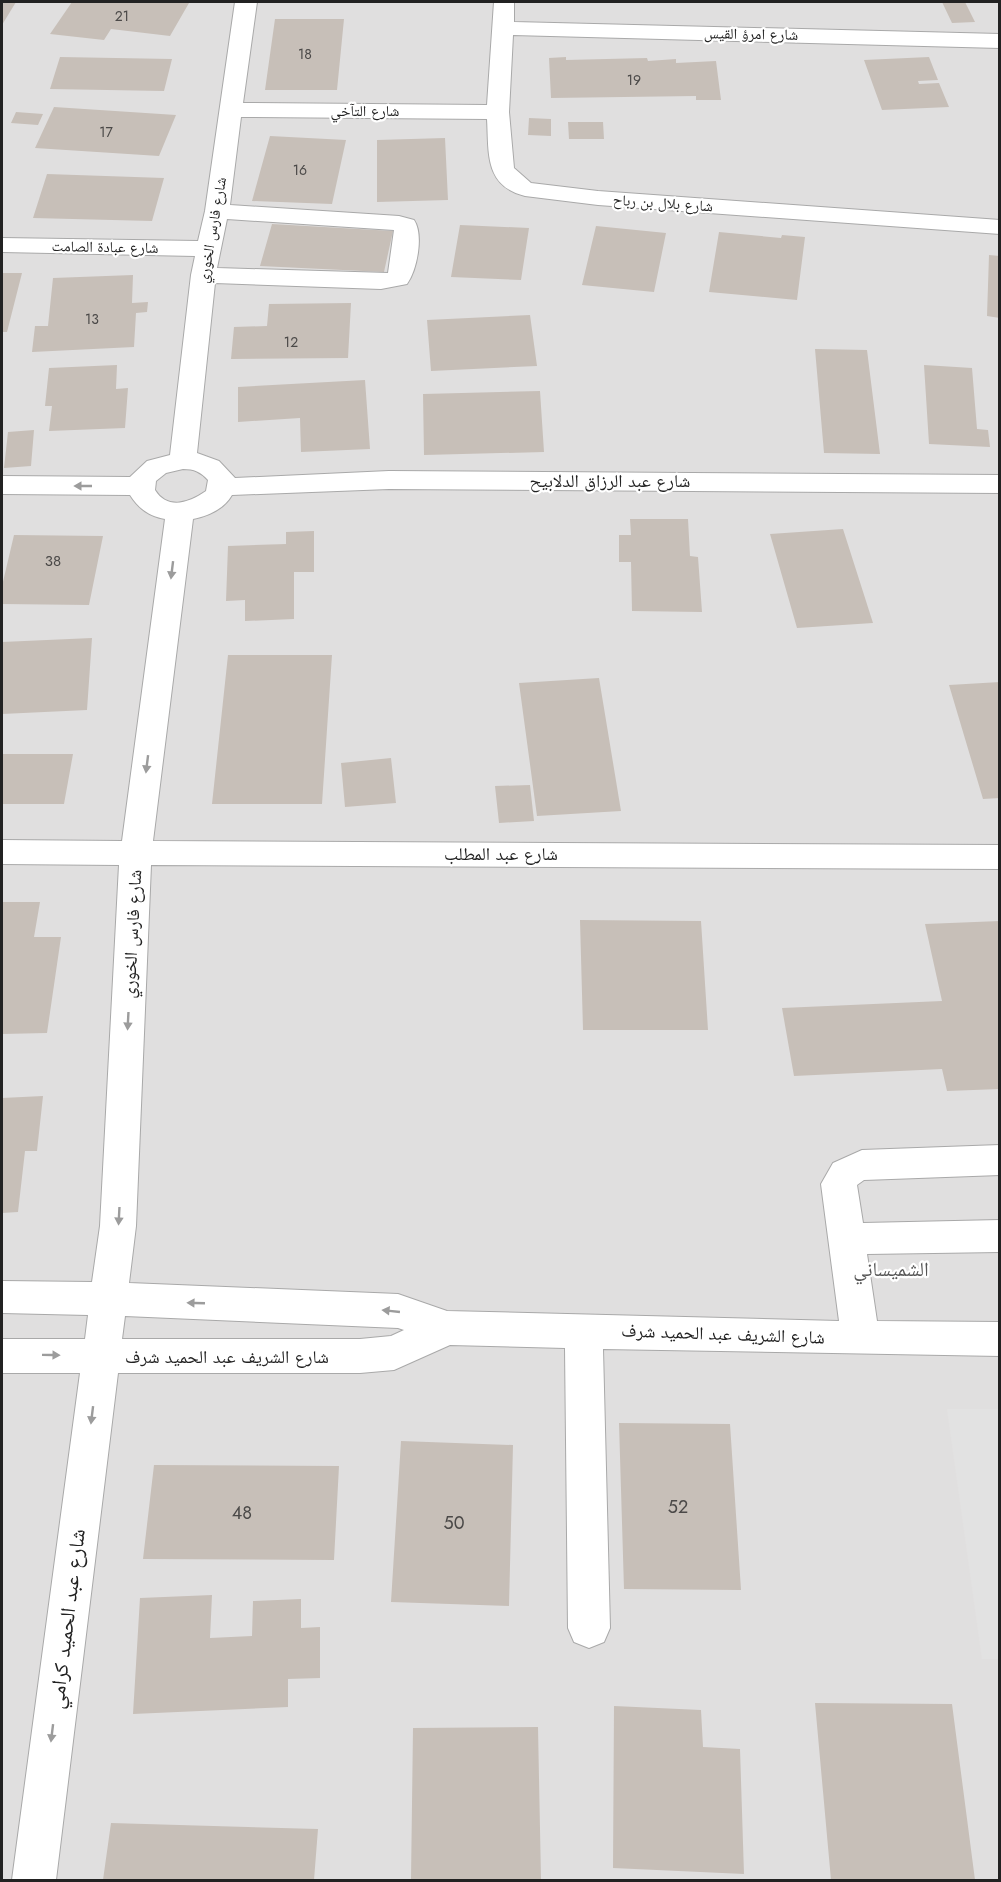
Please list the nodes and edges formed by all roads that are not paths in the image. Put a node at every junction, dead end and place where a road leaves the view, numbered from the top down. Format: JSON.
{"nodes":[{"id":1,"x":246,"y":2,"type":"edge"},
{"id":2,"x":504,"y":2,"type":"edge"},
{"id":3,"x":503,"y":28,"type":"junction"},
{"id":4,"x":999,"y":40,"type":"edge"},
{"id":5,"x":232,"y":110,"type":"junction"},
{"id":6,"x":498,"y":112,"type":"junction"},
{"id":7,"x":217,"y":211,"type":"junction"},
{"id":8,"x":999,"y":227,"type":"edge"},
{"id":9,"x":2,"y":245,"type":"edge"},
{"id":10,"x":208,"y":249,"type":"junction"},
{"id":11,"x":203,"y":275,"type":"junction"},
{"id":12,"x":183,"y":460,"type":"junction"},
{"id":13,"x":999,"y":484,"type":"edge"},
{"id":14,"x":2,"y":485,"type":"edge"},
{"id":15,"x":141,"y":486,"type":"junction"},
{"id":16,"x":222,"y":487,"type":"junction"},
{"id":17,"x":180,"y":512,"type":"junction"},
{"id":18,"x":2,"y":852,"type":"edge"},
{"id":19,"x":136,"y":852,"type":"junction"},
{"id":20,"x":999,"y":857,"type":"edge"},
{"id":21,"x":999,"y":1160,"type":"edge"},
{"id":22,"x":999,"y":1236,"type":"edge"},
{"id":23,"x":845,"y":1239,"type":"junction"},
{"id":24,"x":2,"y":1298,"type":"edge"},
{"id":25,"x":110,"y":1300,"type":"junction"},
{"id":26,"x":447,"y":1328,"type":"junction"},
{"id":27,"x":584,"y":1331,"type":"junction"},
{"id":28,"x":860,"y":1338,"type":"junction"},
{"id":29,"x":999,"y":1339,"type":"edge"},
{"id":30,"x":2,"y":1356,"type":"edge"},
{"id":31,"x":100,"y":1357,"type":"junction"},
{"id":32,"x":590,"y":1628,"type":"dead end"},
{"id":33,"x":34,"y":1881,"type":"edge"}],
"edges":[{"from":1,"to":5,"type":"street","name":"شارع فارس الخوري"},
{"from":2,"to":3,"type":"street","name":"شارع بلال بن رباح"},
{"from":3,"to":4,"type":"street","name":"شارع امرؤ القيس"},
{"from":3,"to":6,"type":"street","name":"شارع بلال بن رباح"},
{"from":5,"to":6,"type":"street","name":"شارع التآخي"},
{"from":5,"to":7,"type":"street","name":"شارع فارس الخوري"},
{"from":6,"to":8,"type":"street","name":"شارع بلال بن رباح"},
{"from":7,"to":10,"type":"street","name":"شارع فارس الخوري"},
{"from":7,"to":11,"type":"street"},
{"from":9,"to":10,"type":"street","name":"شارع عبادة الصامت"},
{"from":10,"to":11,"type":"street","name":"شارع فارس الخوري"},
{"from":11,"to":12,"type":"street","name":"شارع فارس الخوري"},
{"from":12,"to":15,"type":"street"},
{"from":12,"to":16,"type":"street"},
{"from":13,"to":16,"type":"street","name":"شارع عبد الرزاق الدلابيح"},
{"from":15,"to":14,"type":"street","one_way":true},
{"from":15,"to":17,"type":"street"},
{"from":16,"to":17,"type":"street"},
{"from":17,"to":19,"type":"street","name":"شارع فارس الخوري","one_way":true},
{"from":18,"to":19,"type":"street","name":"شارع عبد المطلب"},
{"from":19,"to":20,"type":"street","name":"شارع عبد المطلب"},
{"from":19,"to":25,"type":"street","name":"شارع فارس الخوري","one_way":true},
{"from":21,"to":23,"type":"street"},
{"from":22,"to":23,"type":"street"},
{"from":23,"to":28,"type":"street"},
{"from":24,"to":25,"type":"street","name":"شارع الشريف عبد الحميد شرف"},
{"from":26,"to":25,"type":"street","name":"شارع الشريف عبد الحميد شرف","one_way":true},
{"from":25,"to":31,"type":"street","name":"شارع فارس الخوري"},
{"from":26,"to":27,"type":"street","name":"شارع الشريف عبد الحميد شرف"},
{"from":26,"to":31,"type":"street","name":"شارع الشريف عبد الحميد شرف"},
{"from":27,"to":28,"type":"street","name":"شارع الشريف عبد الحميد شرف"},
{"from":27,"to":32,"type":"street"},
{"from":28,"to":29,"type":"street","name":"شارع الشريف عبد الحميد شرف"},
{"from":30,"to":31,"type":"street","name":"شارع الشريف عبد الحميد شرف","one_way":true},
{"from":31,"to":33,"type":"street","name":"شارع عبد الحميد كرامي","one_way":true}]}
